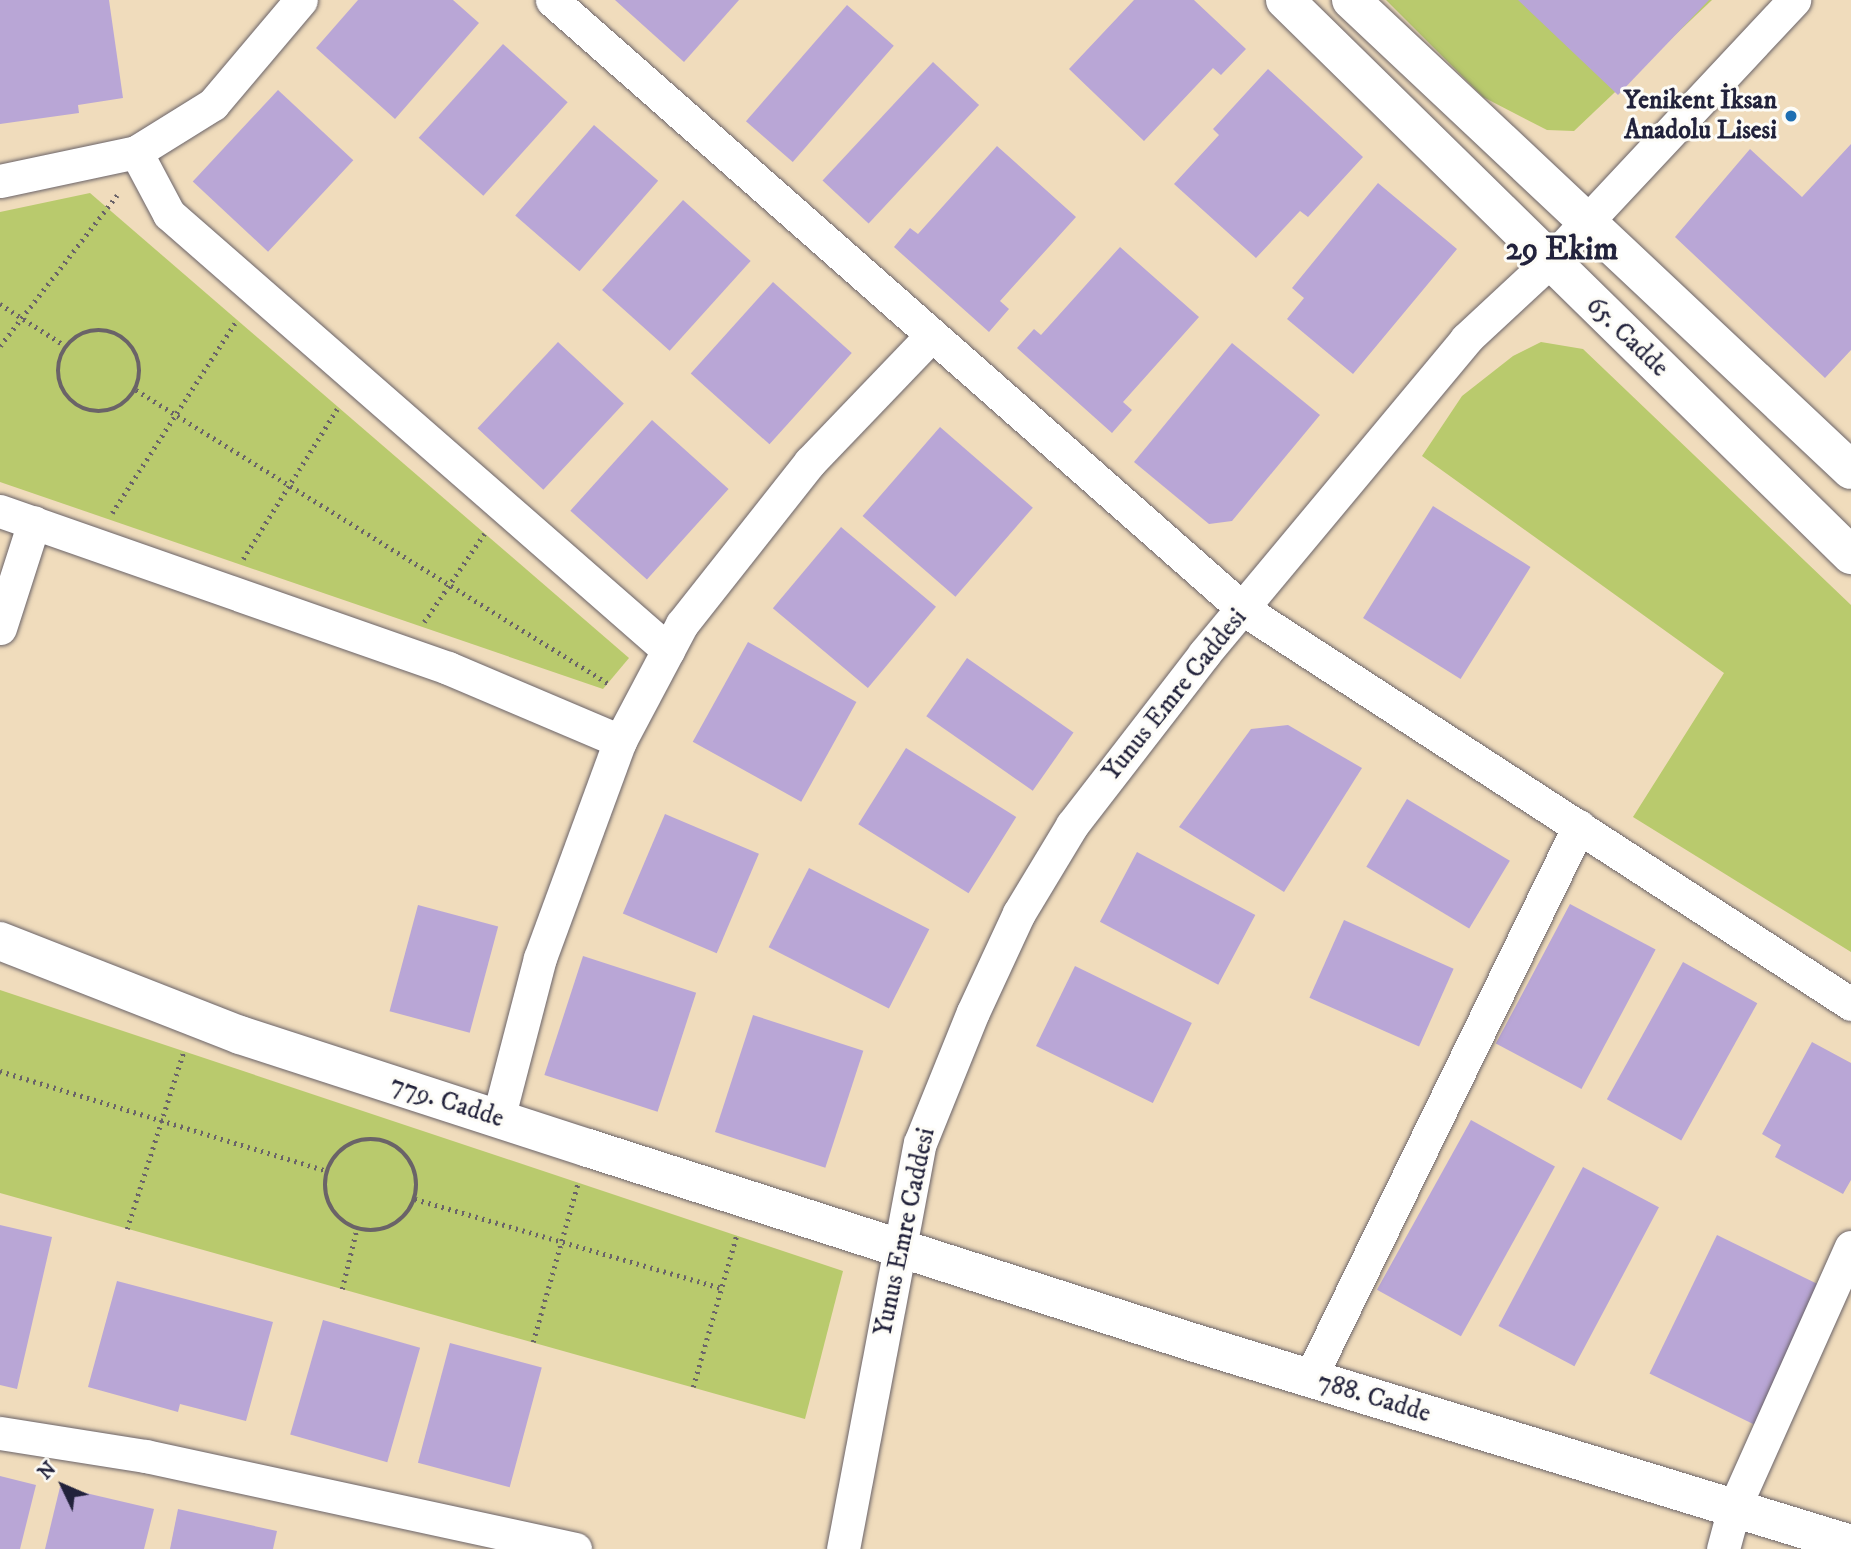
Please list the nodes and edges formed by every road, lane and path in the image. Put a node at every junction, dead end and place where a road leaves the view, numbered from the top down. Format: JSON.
{"nodes":[{"id":1,"x":301,"y":0,"type":"edge"},
{"id":2,"x":551,"y":0,"type":"edge"},
{"id":3,"x":1285,"y":0,"type":"edge"},
{"id":4,"x":1351,"y":0,"type":"edge"},
{"id":5,"x":1794,"y":0,"type":"edge"},
{"id":6,"x":139,"y":158,"type":"junction"},
{"id":7,"x":0,"y":181,"type":"edge"},
{"id":8,"x":1585,"y":224,"type":"junction"},
{"id":9,"x":1549,"y":262,"type":"junction"},
{"id":10,"x":257,"y":290,"type":"junction"},
{"id":11,"x":0,"y":304,"type":"edge"},
{"id":12,"x":19,"y":316,"type":"junction"},
{"id":13,"x":932,"y":335,"type":"junction"},
{"id":14,"x":0,"y":346,"type":"edge"},
{"id":15,"x":67,"y":347,"type":"junction"},
{"id":16,"x":357,"y":377,"type":"junction"},
{"id":17,"x":136,"y":390,"type":"junction"},
{"id":18,"x":174,"y":412,"type":"junction"},
{"id":19,"x":1851,"y":470,"type":"edge"},
{"id":20,"x":290,"y":485,"type":"junction"},
{"id":21,"x":504,"y":506,"type":"junction"},
{"id":22,"x":0,"y":511,"type":"edge"},
{"id":23,"x":34,"y":522,"type":"junction"},
{"id":24,"x":93,"y":543,"type":"junction"},
{"id":25,"x":1851,"y":555,"type":"edge"},
{"id":26,"x":449,"y":583,"type":"junction"},
{"id":27,"x":224,"y":589,"type":"junction"},
{"id":28,"x":1243,"y":609,"type":"junction"},
{"id":29,"x":0,"y":628,"type":"edge"},
{"id":30,"x":668,"y":650,"type":"junction"},
{"id":31,"x":404,"y":652,"type":"junction"},
{"id":32,"x":639,"y":704,"type":"junction"},
{"id":33,"x":620,"y":741,"type":"junction"},
{"id":34,"x":1579,"y":826,"type":"junction"},
{"id":35,"x":0,"y":941,"type":"edge"},
{"id":36,"x":1851,"y":1004,"type":"edge"},
{"id":37,"x":195,"y":1017,"type":"junction"},
{"id":38,"x":0,"y":1071,"type":"edge"},
{"id":39,"x":498,"y":1119,"type":"junction"},
{"id":40,"x":162,"y":1120,"type":"junction"},
{"id":41,"x":588,"y":1149,"type":"junction"},
{"id":42,"x":327,"y":1171,"type":"junction"},
{"id":43,"x":415,"y":1199,"type":"junction"},
{"id":44,"x":747,"y":1200,"type":"junction"},
{"id":45,"x":357,"y":1228,"type":"junction"},
{"id":46,"x":127,"y":1229,"type":"dead end"},
{"id":47,"x":561,"y":1242,"type":"junction"},
{"id":48,"x":1851,"y":1247,"type":"edge"},
{"id":49,"x":898,"y":1249,"type":"junction"},
{"id":50,"x":721,"y":1288,"type":"junction"},
{"id":51,"x":342,"y":1289,"type":"dead end"},
{"id":52,"x":533,"y":1342,"type":"dead end"},
{"id":53,"x":1310,"y":1378,"type":"junction"},
{"id":54,"x":693,"y":1387,"type":"dead end"},
{"id":55,"x":0,"y":1433,"type":"edge"},
{"id":56,"x":1734,"y":1508,"type":"junction"},
{"id":57,"x":1851,"y":1544,"type":"edge"},
{"id":58,"x":575,"y":1549,"type":"edge"},
{"id":59,"x":844,"y":1549,"type":"edge"},
{"id":60,"x":1723,"y":1549,"type":"edge"}],
"edges":[{"from":1,"to":6,"type":"street"},
{"from":2,"to":13,"type":"street"},
{"from":3,"to":9,"type":"street","name":"65. Cadde"},
{"from":4,"to":8,"type":"street","name":"65. Cadde"},
{"from":5,"to":8,"type":"street","name":"Yunus Emre Caddesi"},
{"from":6,"to":7,"type":"street"},
{"from":6,"to":10,"type":"street"},
{"from":6,"to":12,"type":"path"},
{"from":8,"to":9,"type":"street","name":"Yunus Emre Caddesi"},
{"from":8,"to":19,"type":"street","name":"65. Cadde"},
{"from":9,"to":25,"type":"street","name":"65. Cadde"},
{"from":9,"to":28,"type":"street","name":"Yunus Emre Caddesi"},
{"from":10,"to":16,"type":"street"},
{"from":10,"to":18,"type":"path"},
{"from":11,"to":12,"type":"path"},
{"from":12,"to":14,"type":"path"},
{"from":12,"to":15,"type":"path"},
{"from":13,"to":28,"type":"street"},
{"from":13,"to":30,"type":"street"},
{"from":15,"to":17,"type":"path"},
{"from":15,"to":17,"type":"path"},
{"from":16,"to":20,"type":"path"},
{"from":16,"to":21,"type":"street"},
{"from":17,"to":18,"type":"path"},
{"from":18,"to":20,"type":"path"},
{"from":18,"to":24,"type":"path"},
{"from":20,"to":26,"type":"path"},
{"from":20,"to":27,"type":"path"},
{"from":21,"to":26,"type":"path"},
{"from":21,"to":30,"type":"street"},
{"from":22,"to":23,"type":"street"},
{"from":23,"to":24,"type":"street"},
{"from":23,"to":29,"type":"street"},
{"from":24,"to":27,"type":"street"},
{"from":26,"to":31,"type":"path"},
{"from":26,"to":32,"type":"path"},
{"from":27,"to":31,"type":"street"},
{"from":28,"to":34,"type":"street"},
{"from":28,"to":49,"type":"street","name":"Yunus Emre Caddesi"},
{"from":30,"to":32,"type":"street"},
{"from":31,"to":33,"type":"street"},
{"from":32,"to":33,"type":"street"},
{"from":33,"to":39,"type":"street"},
{"from":34,"to":36,"type":"street"},
{"from":34,"to":53,"type":"street"},
{"from":35,"to":37,"type":"street","name":"779. Cadde"},
{"from":37,"to":39,"type":"street","name":"779. Cadde"},
{"from":37,"to":40,"type":"path"},
{"from":38,"to":40,"type":"path"},
{"from":39,"to":41,"type":"street","name":"779. Cadde"},
{"from":40,"to":42,"type":"path"},
{"from":40,"to":46,"type":"path"},
{"from":41,"to":44,"type":"street","name":"779. Cadde"},
{"from":41,"to":47,"type":"path"},
{"from":42,"to":43,"type":"path"},
{"from":42,"to":45,"type":"path"},
{"from":43,"to":45,"type":"path"},
{"from":43,"to":47,"type":"path"},
{"from":44,"to":49,"type":"street","name":"779. Cadde"},
{"from":44,"to":50,"type":"path"},
{"from":45,"to":51,"type":"path"},
{"from":47,"to":50,"type":"path"},
{"from":47,"to":52,"type":"path"},
{"from":48,"to":56,"type":"street"},
{"from":49,"to":53,"type":"street","name":"788. Cadde"},
{"from":49,"to":59,"type":"street","name":"Yunus Emre Caddesi"},
{"from":50,"to":54,"type":"path"},
{"from":53,"to":56,"type":"street","name":"788. Cadde"},
{"from":55,"to":58,"type":"street"},
{"from":56,"to":57,"type":"street","name":"788. Cadde"},
{"from":56,"to":60,"type":"street"}]}
